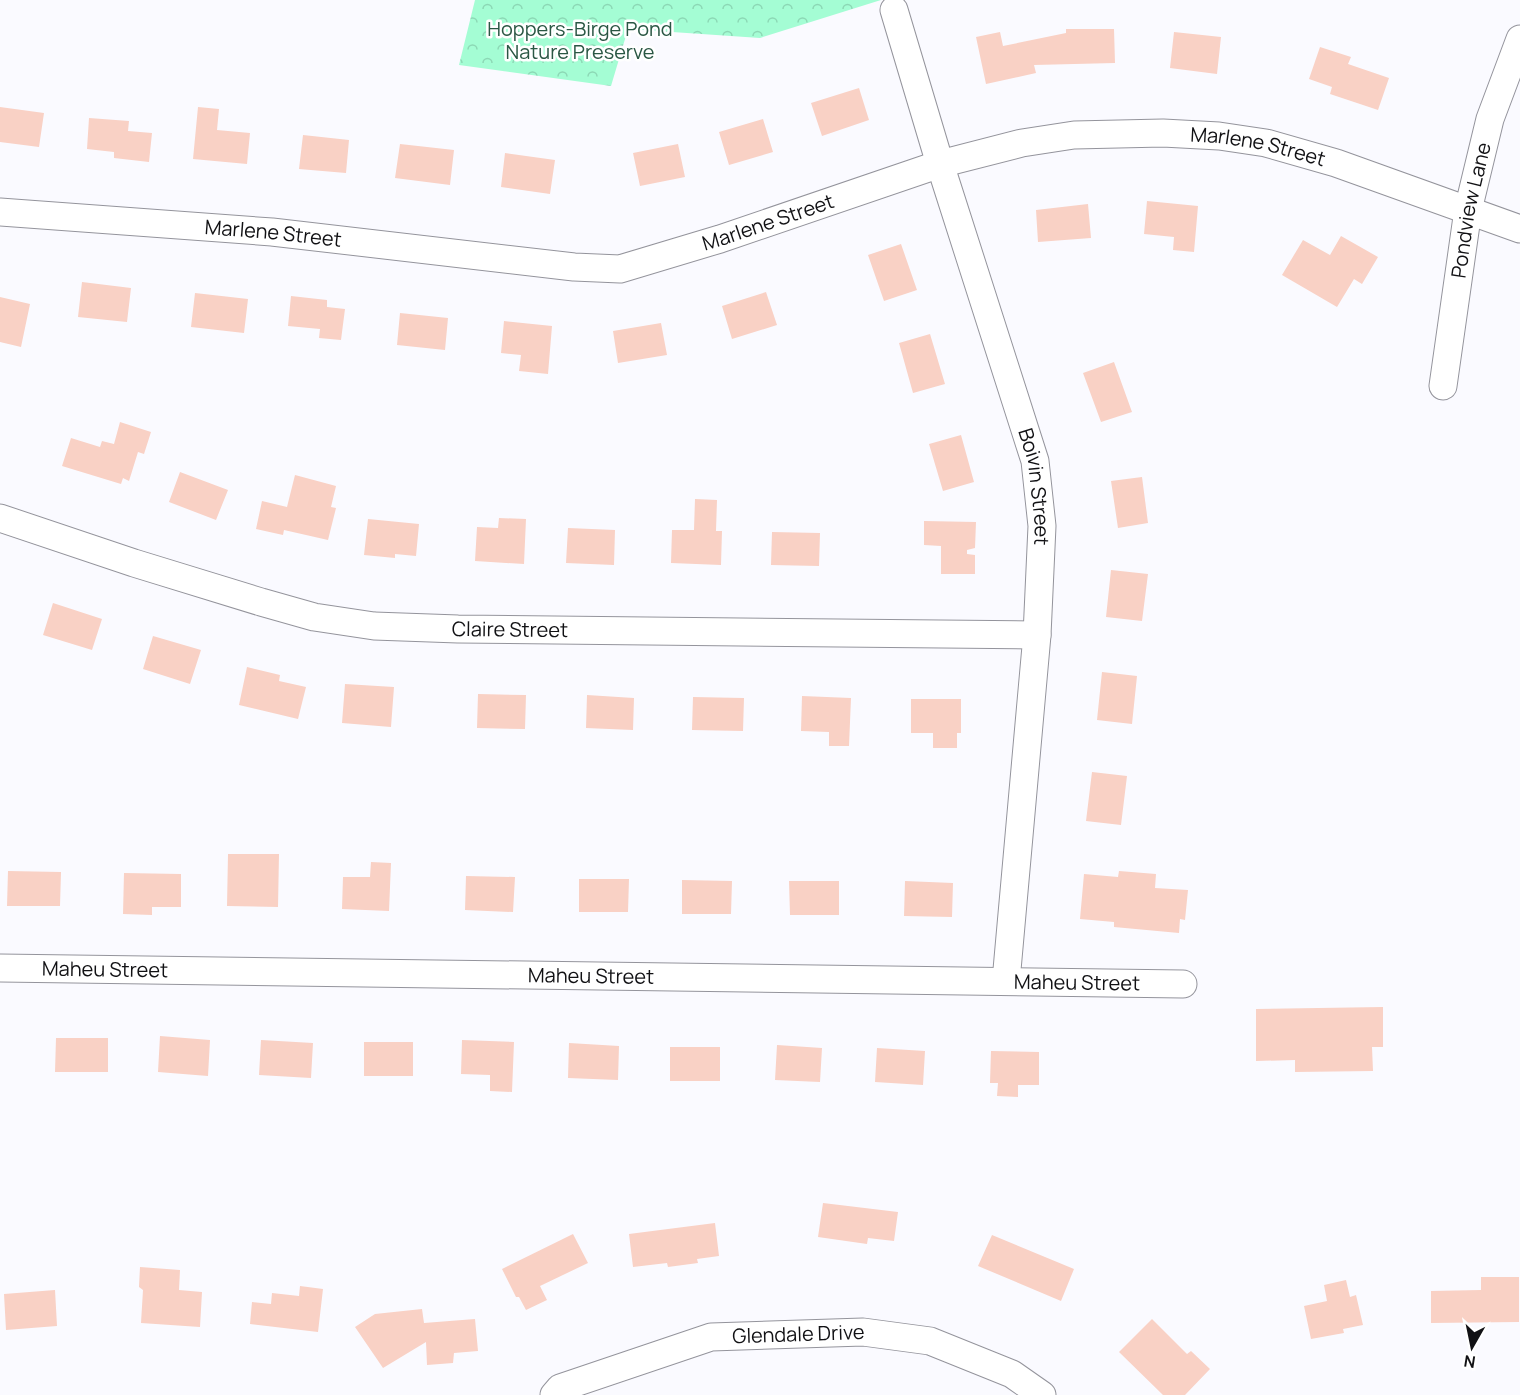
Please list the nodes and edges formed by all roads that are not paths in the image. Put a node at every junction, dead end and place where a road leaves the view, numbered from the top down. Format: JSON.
{"nodes":[{"id":1,"x":894,"y":10,"type":"dead end"},
{"id":2,"x":1520,"y":39,"type":"edge"},
{"id":3,"x":940,"y":165,"type":"junction"},
{"id":4,"x":1468,"y":210,"type":"junction"},
{"id":5,"x":0,"y":212,"type":"edge"},
{"id":6,"x":1520,"y":230,"type":"edge"},
{"id":7,"x":1443,"y":386,"type":"dead end"},
{"id":8,"x":0,"y":518,"type":"edge"},
{"id":9,"x":1037,"y":635,"type":"junction"},
{"id":10,"x":0,"y":968,"type":"edge"},
{"id":11,"x":1006,"y":981,"type":"junction"},
{"id":12,"x":1183,"y":984,"type":"dead end"},
{"id":13,"x":554,"y":1395,"type":"edge"},
{"id":14,"x":1042,"y":1395,"type":"edge"}],
"edges":[{"from":1,"to":3,"type":"street","name":"Boivin Street"},
{"from":2,"to":4,"type":"street","name":"Pondview Lane"},
{"from":3,"to":4,"type":"street","name":"Marlene Street"},
{"from":3,"to":5,"type":"street","name":"Marlene Street"},
{"from":3,"to":9,"type":"street","name":"Boivin Street"},
{"from":4,"to":6,"type":"street","name":"Marlene Street"},
{"from":4,"to":7,"type":"street","name":"Pondview Lane"},
{"from":8,"to":9,"type":"street","name":"Claire Street"},
{"from":9,"to":11,"type":"street","name":"Boivin Street"},
{"from":10,"to":11,"type":"street","name":"Maheu Street"},
{"from":11,"to":12,"type":"street","name":"Maheu Street"},
{"from":13,"to":14,"type":"street","name":"Glendale Drive"}]}
